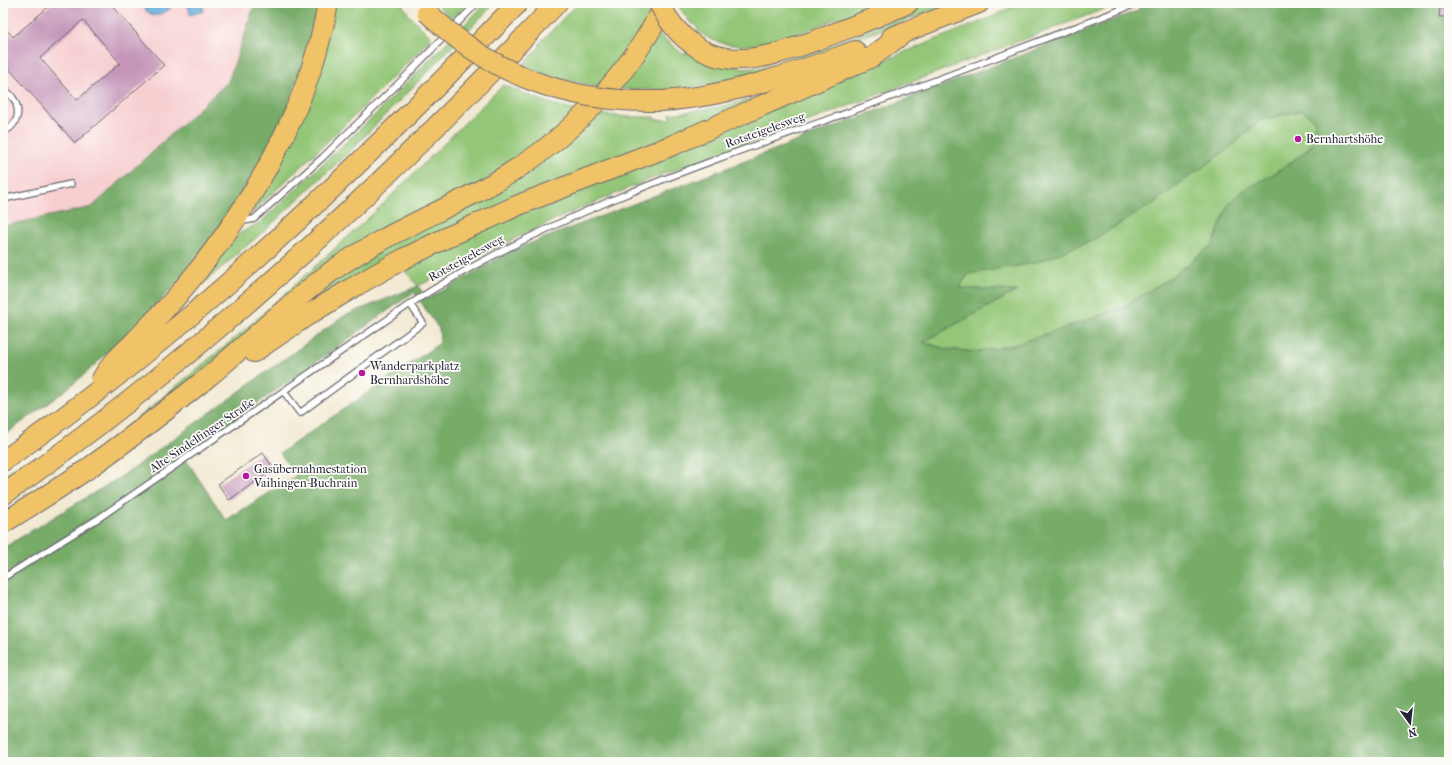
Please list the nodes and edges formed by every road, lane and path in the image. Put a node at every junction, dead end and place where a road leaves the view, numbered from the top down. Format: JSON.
{"nodes":[{"id":1,"x":328,"y":3,"type":"edge"},
{"id":2,"x":477,"y":3,"type":"edge"},
{"id":3,"x":518,"y":3,"type":"edge"},
{"id":4,"x":557,"y":3,"type":"edge"},
{"id":5,"x":659,"y":3,"type":"edge"},
{"id":6,"x":666,"y":3,"type":"edge"},
{"id":7,"x":908,"y":3,"type":"edge"},
{"id":8,"x":979,"y":3,"type":"edge"},
{"id":9,"x":1138,"y":3,"type":"edge"},
{"id":10,"x":423,"y":7,"type":"edge"},
{"id":11,"x":905,"y":32,"type":"junction"},
{"id":12,"x":3,"y":89,"type":"edge"},
{"id":13,"x":3,"y":132,"type":"edge"},
{"id":14,"x":71,"y":184,"type":"dead end"},
{"id":15,"x":3,"y":199,"type":"edge"},
{"id":16,"x":232,"y":223,"type":"junction"},
{"id":17,"x":410,"y":304,"type":"junction"},
{"id":18,"x":202,"y":381,"type":"junction"},
{"id":19,"x":284,"y":392,"type":"junction"},
{"id":20,"x":92,"y":396,"type":"junction"},
{"id":21,"x":3,"y":461,"type":"edge"},
{"id":22,"x":3,"y":495,"type":"edge"},
{"id":23,"x":3,"y":523,"type":"edge"},
{"id":24,"x":3,"y":578,"type":"edge"}],
"edges":[{"from":1,"to":16,"type":"highway"},
{"from":2,"to":16,"type":"lane"},
{"from":3,"to":20,"type":"highway"},
{"from":4,"to":22,"type":"highway"},
{"from":5,"to":7,"type":"highway","bridge":true},
{"from":6,"to":18,"type":"highway"},
{"from":8,"to":11,"type":"highway"},
{"from":9,"to":17,"type":"lane","name":"Rotsteigelesweg"},
{"from":10,"to":11,"type":"highway","bridge":true},
{"from":11,"to":18,"type":"highway"},
{"from":12,"to":13,"type":"lane"},
{"from":14,"to":15,"type":"lane"},
{"from":16,"to":20,"type":"highway"},
{"from":17,"to":19,"type":"lane","name":"Alte Sindelfinger Straße"},
{"from":17,"to":19,"type":"lane"},
{"from":18,"to":23,"type":"highway"},
{"from":19,"to":24,"type":"lane","name":"Alte Sindelfinger Straße"},
{"from":20,"to":21,"type":"highway"}]}
